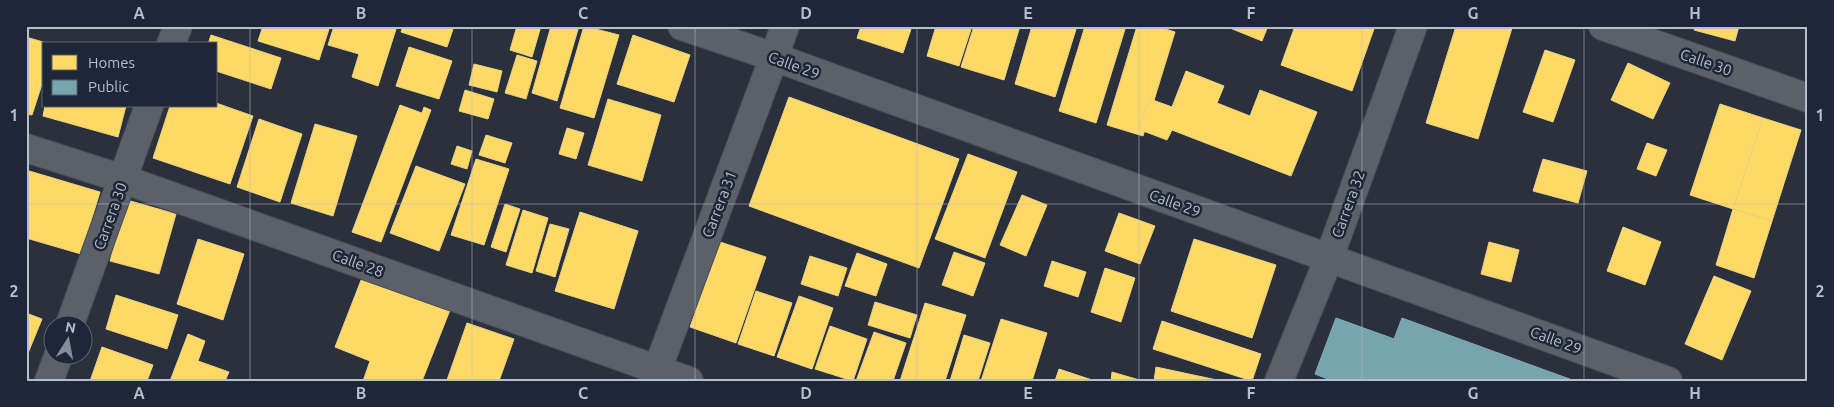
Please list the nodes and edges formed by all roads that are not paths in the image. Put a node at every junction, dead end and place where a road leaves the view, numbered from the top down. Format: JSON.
{"nodes":[{"id":1,"x":178,"y":26,"type":"edge"},
{"id":2,"x":682,"y":26,"type":"edge"},
{"id":3,"x":784,"y":26,"type":"edge"},
{"id":4,"x":1413,"y":26,"type":"edge"},
{"id":5,"x":1604,"y":26,"type":"edge"},
{"id":6,"x":172,"y":42,"type":"edge"},
{"id":7,"x":774,"y":57,"type":"junction"},
{"id":8,"x":1808,"y":98,"type":"edge"},
{"id":9,"x":148,"y":108,"type":"edge"},
{"id":10,"x":26,"y":148,"type":"edge"},
{"id":11,"x":123,"y":179,"type":"junction"},
{"id":12,"x":1329,"y":258,"type":"junction"},
{"id":13,"x":74,"y":314,"type":"edge"},
{"id":14,"x":55,"y":364,"type":"edge"},
{"id":15,"x":655,"y":375,"type":"edge"},
{"id":16,"x":49,"y":381,"type":"edge"},
{"id":17,"x":689,"y":381,"type":"edge"},
{"id":18,"x":1280,"y":381,"type":"edge"},
{"id":19,"x":1668,"y":381,"type":"edge"}],
"edges":[{"from":1,"to":6,"type":"street"},
{"from":2,"to":7,"type":"street","name":"Calle 29"},
{"from":3,"to":7,"type":"street","name":"Carrera 31"},
{"from":4,"to":12,"type":"street","name":"Carrera 32"},
{"from":5,"to":8,"type":"street","name":"Calle 30"},
{"from":7,"to":12,"type":"street","name":"Calle 29"},
{"from":7,"to":15,"type":"street","name":"Carrera 31"},
{"from":9,"to":11,"type":"street","name":"Carrera 30"},
{"from":10,"to":11,"type":"street","name":"Calle 28"},
{"from":11,"to":13,"type":"street","name":"Carrera 30"},
{"from":11,"to":15,"type":"street","name":"Calle 28"},
{"from":12,"to":18,"type":"street","name":"Carrera 32"},
{"from":12,"to":19,"type":"street","name":"Calle 29"},
{"from":14,"to":16,"type":"street"},
{"from":15,"to":17,"type":"street","name":"Calle 28"}]}
